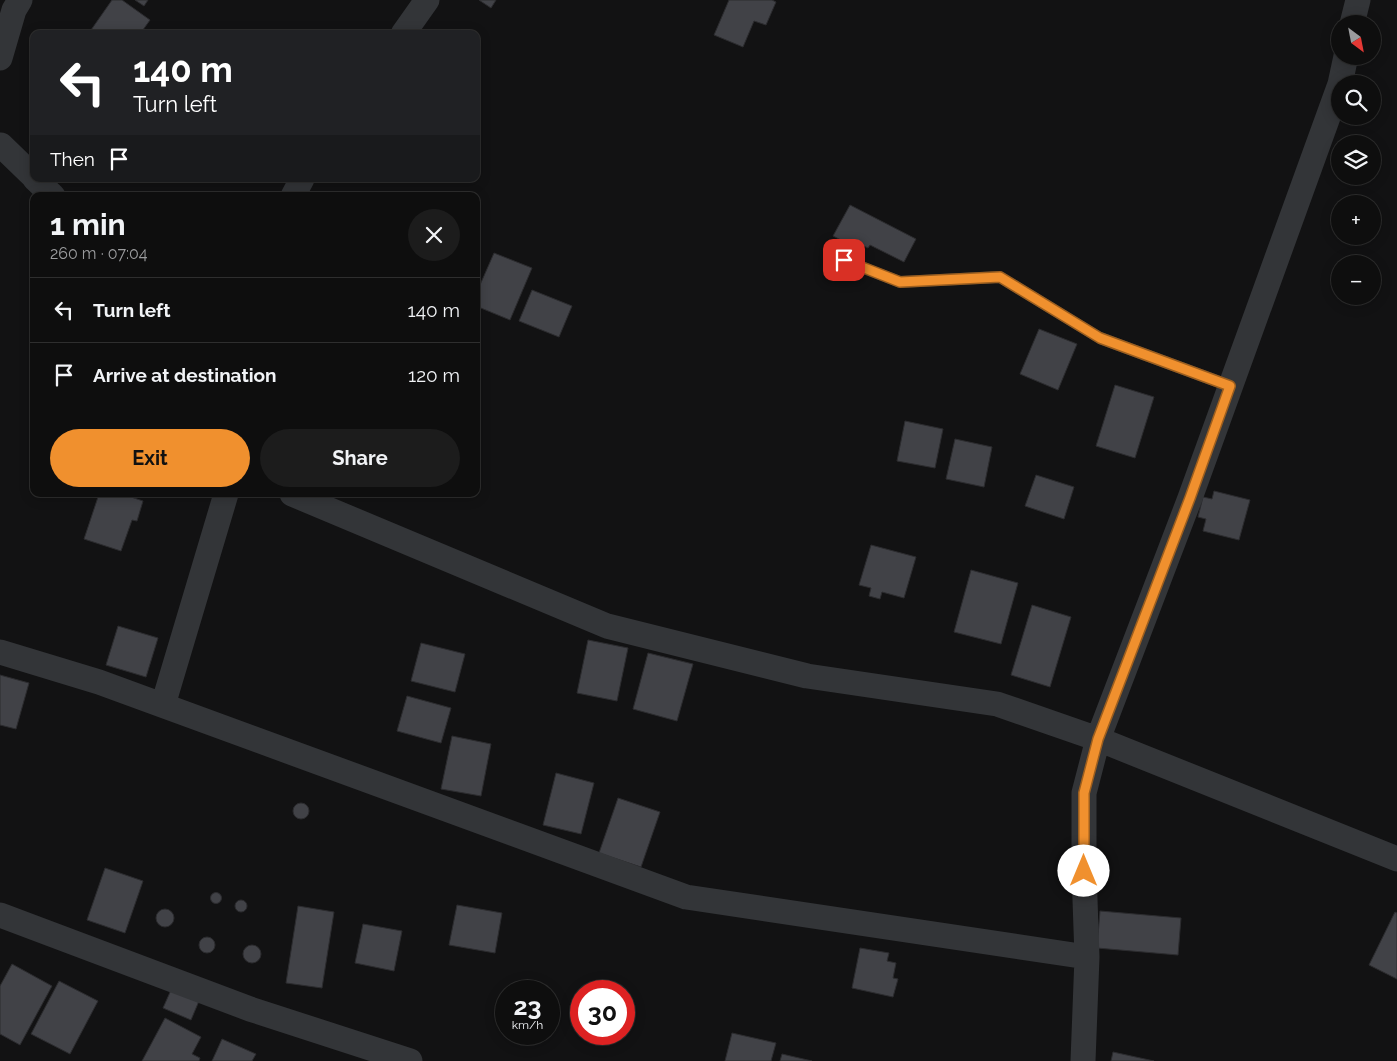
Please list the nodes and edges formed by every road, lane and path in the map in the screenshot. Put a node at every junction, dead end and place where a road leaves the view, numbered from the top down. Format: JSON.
{"nodes":[{"id":1,"x":20,"y":0,"type":"edge"},
{"id":2,"x":427,"y":0,"type":"edge"},
{"id":3,"x":1358,"y":0,"type":"edge"},
{"id":4,"x":1354,"y":15,"type":"edge"},
{"id":5,"x":406,"y":30,"type":"edge"},
{"id":6,"x":0,"y":58,"type":"edge"},
{"id":7,"x":1331,"y":109,"type":"edge"},
{"id":8,"x":0,"y":141,"type":"edge"},
{"id":9,"x":0,"y":146,"type":"edge"},
{"id":10,"x":30,"y":173,"type":"edge"},
{"id":11,"x":39,"y":182,"type":"edge"},
{"id":12,"x":50,"y":192,"type":"edge"},
{"id":13,"x":844,"y":260,"type":"dead end"},
{"id":14,"x":1230,"y":386,"type":"junction"},
{"id":15,"x":225,"y":497,"type":"edge"},
{"id":16,"x":299,"y":497,"type":"edge"},
{"id":17,"x":0,"y":652,"type":"edge"},
{"id":18,"x":163,"y":705,"type":"junction"},
{"id":19,"x":1098,"y":739,"type":"junction"},
{"id":20,"x":1397,"y":859,"type":"edge"},
{"id":21,"x":0,"y":915,"type":"edge"},
{"id":22,"x":1087,"y":957,"type":"junction"},
{"id":23,"x":410,"y":1061,"type":"edge"},
{"id":24,"x":1083,"y":1061,"type":"edge"}],
"edges":[{"from":1,"to":6,"type":"street"},
{"from":2,"to":5,"type":"street"},
{"from":3,"to":4,"type":"street"},
{"from":7,"to":14,"type":"street"},
{"from":8,"to":9,"type":"street"},
{"from":9,"to":10,"type":"street"},
{"from":11,"to":12,"type":"street"},
{"from":13,"to":14,"type":"lane"},
{"from":14,"to":19,"type":"street"},
{"from":15,"to":18,"type":"street"},
{"from":16,"to":19,"type":"street"},
{"from":17,"to":18,"type":"street"},
{"from":18,"to":22,"type":"street"},
{"from":19,"to":20,"type":"street"},
{"from":19,"to":22,"type":"street"},
{"from":21,"to":23,"type":"street"},
{"from":22,"to":24,"type":"street"}]}
